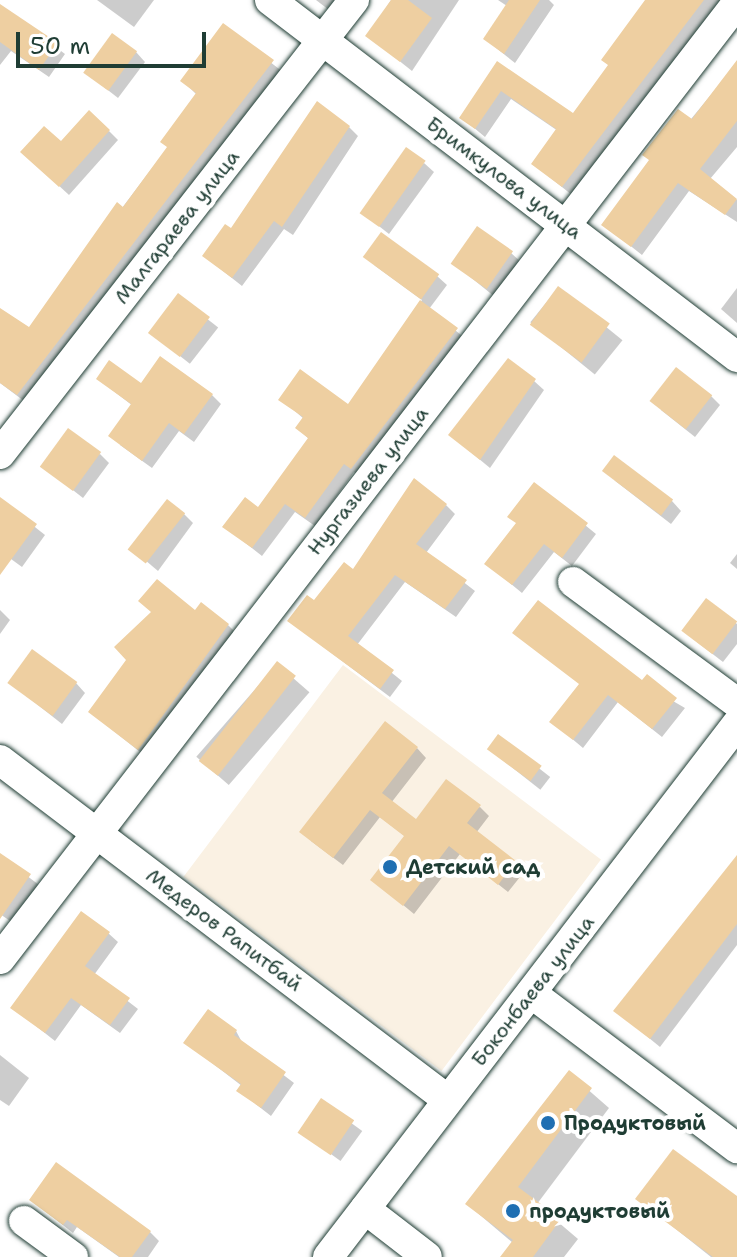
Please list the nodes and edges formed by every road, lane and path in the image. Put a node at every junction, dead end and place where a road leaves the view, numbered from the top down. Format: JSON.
{"nodes":[{"id":1,"x":270,"y":0,"type":"edge"},
{"id":2,"x":354,"y":0,"type":"edge"},
{"id":3,"x":737,"y":3,"type":"edge"},
{"id":4,"x":323,"y":41,"type":"junction"},
{"id":5,"x":566,"y":226,"type":"junction"},
{"id":6,"x":737,"y":357,"type":"edge"},
{"id":7,"x":0,"y":454,"type":"edge"},
{"id":8,"x":573,"y":582,"type":"dead end"},
{"id":9,"x":737,"y":703,"type":"edge"},
{"id":10,"x":737,"y":724,"type":"edge"},
{"id":11,"x":0,"y":760,"type":"edge"},
{"id":12,"x":95,"y":832,"type":"junction"},
{"id":13,"x":0,"y":959,"type":"edge"},
{"id":14,"x":531,"y":993,"type":"junction"},
{"id":15,"x":448,"y":1100,"type":"junction"},
{"id":16,"x":737,"y":1148,"type":"edge"},
{"id":17,"x":365,"y":1209,"type":"junction"},
{"id":18,"x":24,"y":1221,"type":"dead end"},
{"id":19,"x":73,"y":1257,"type":"edge"},
{"id":20,"x":328,"y":1257,"type":"edge"},
{"id":21,"x":427,"y":1257,"type":"edge"}],
"edges":[{"from":1,"to":4,"type":"street","name":"Бримкулова улица"},
{"from":2,"to":4,"type":"street","name":"Малгараева улица"},
{"from":3,"to":5,"type":"street","name":"Нургазиева улица"},
{"from":4,"to":5,"type":"street","name":"Бримкулова улица"},
{"from":4,"to":7,"type":"street","name":"Малгараева улица"},
{"from":5,"to":6,"type":"street","name":"Бримкулова улица"},
{"from":5,"to":12,"type":"street","name":"Нургазиева улица"},
{"from":8,"to":9,"type":"street"},
{"from":10,"to":14,"type":"street","name":"Боконбаева улица"},
{"from":11,"to":12,"type":"street","name":"Медеров Рапитбай"},
{"from":12,"to":13,"type":"street","name":"Нургазиева улица"},
{"from":12,"to":15,"type":"street","name":"Медеров Рапитбай"},
{"from":14,"to":15,"type":"street","name":"Боконбаева улица"},
{"from":14,"to":16,"type":"street"},
{"from":15,"to":17,"type":"street","name":"Боконбаева улица"},
{"from":17,"to":20,"type":"street","name":"Боконбаева улица"},
{"from":17,"to":21,"type":"street"},
{"from":18,"to":19,"type":"street"}]}
